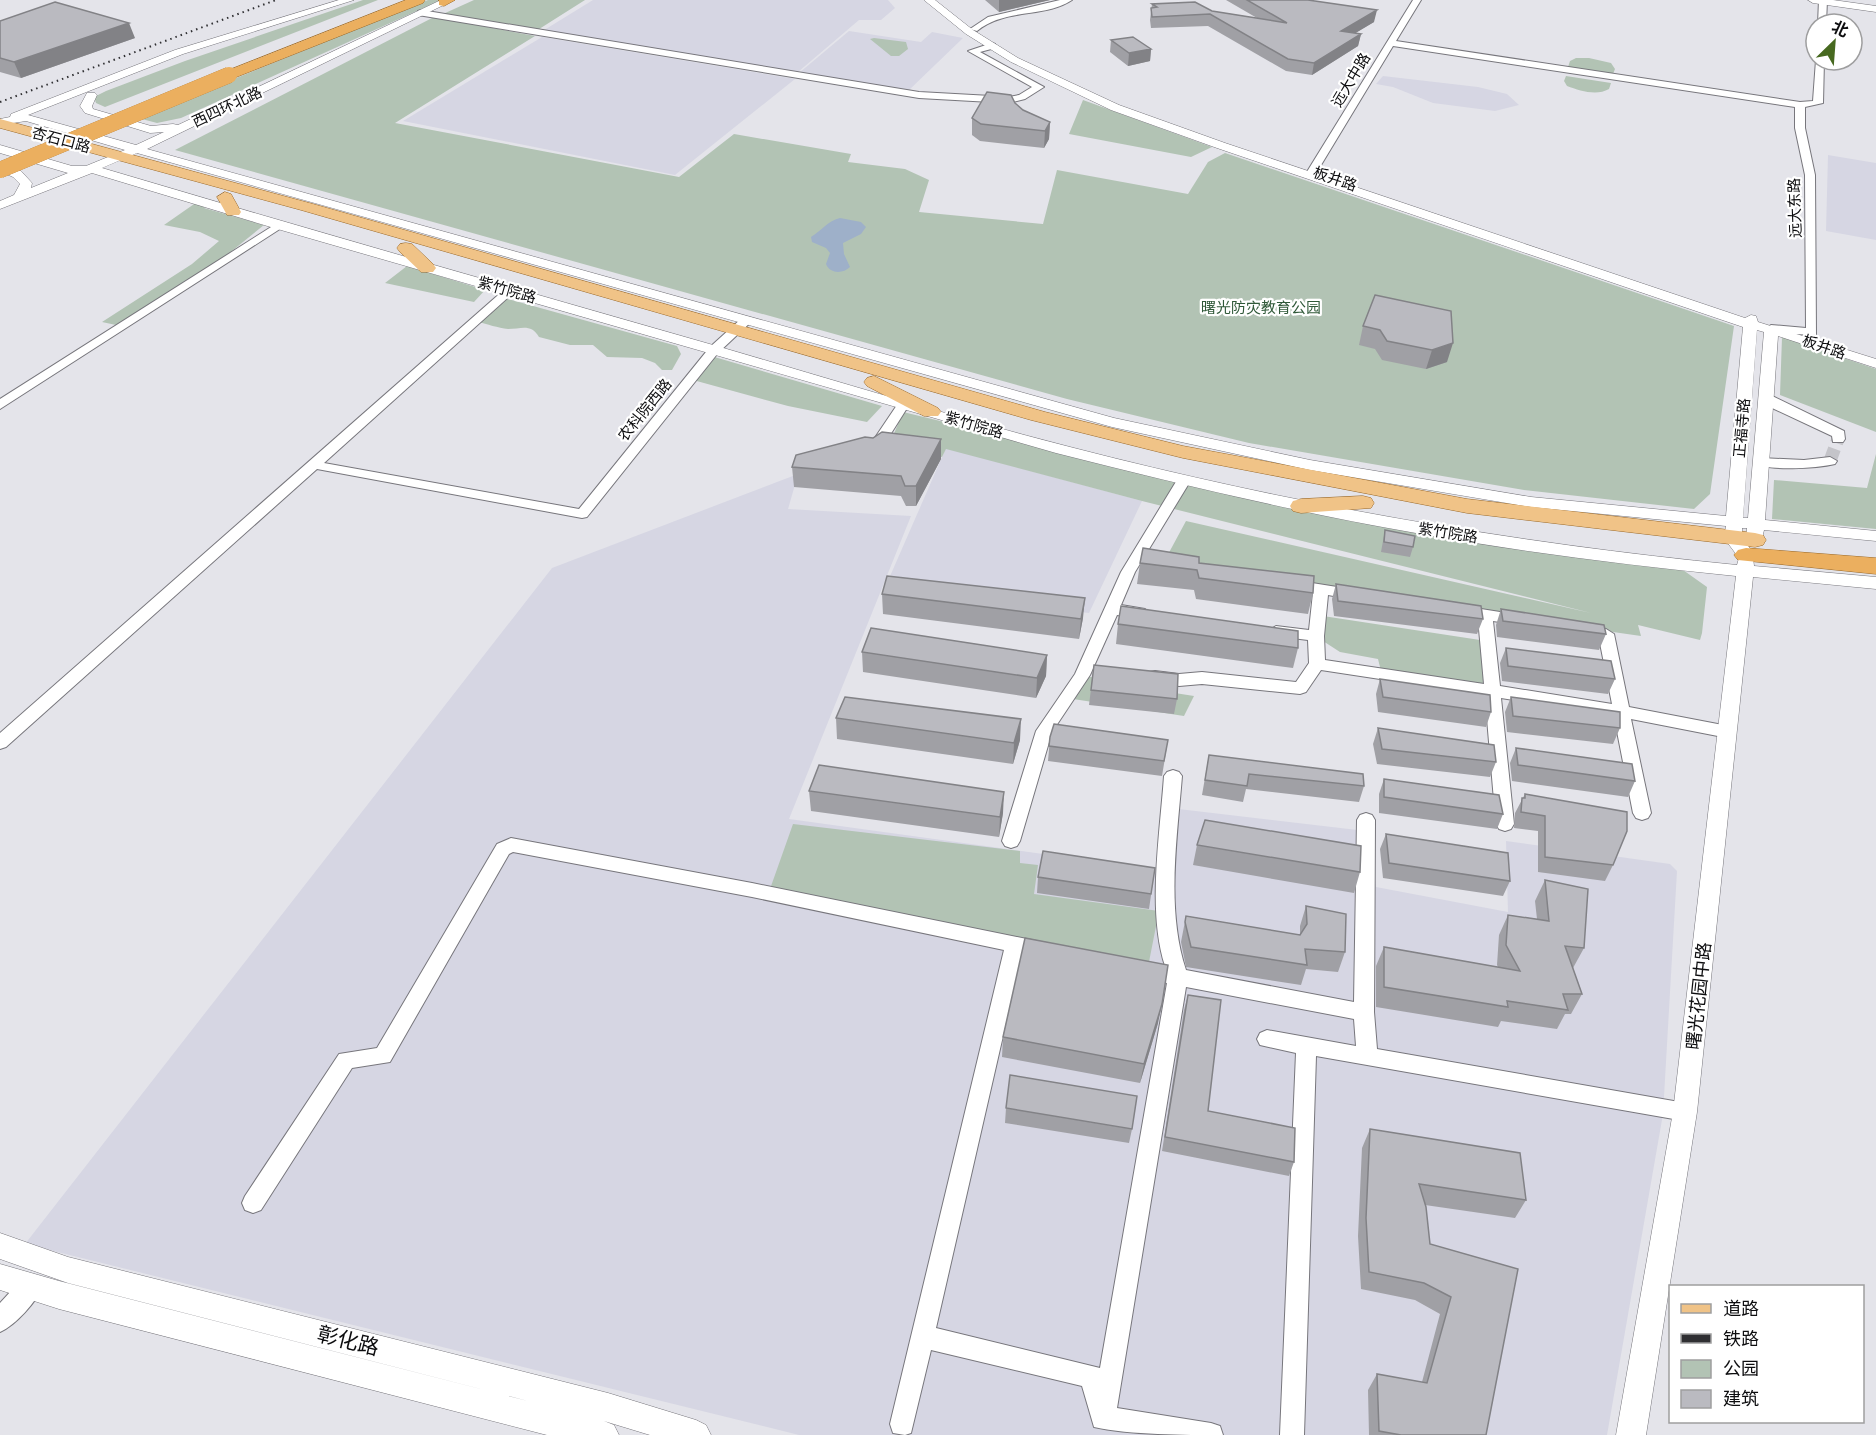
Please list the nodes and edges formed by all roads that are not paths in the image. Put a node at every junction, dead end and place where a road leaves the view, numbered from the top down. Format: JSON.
{"nodes":[{"id":1,"x":349,"y":0,"type":"edge"},
{"id":2,"x":391,"y":0,"type":"edge"},
{"id":3,"x":929,"y":0,"type":"edge"},
{"id":4,"x":937,"y":0,"type":"edge"},
{"id":5,"x":1068,"y":0,"type":"edge"},
{"id":6,"x":1417,"y":0,"type":"edge"},
{"id":7,"x":1820,"y":0,"type":"edge"},
{"id":8,"x":447,"y":1,"type":"edge"},
{"id":9,"x":419,"y":6,"type":"edge"},
{"id":10,"x":1876,"y":9,"type":"edge"},
{"id":11,"x":974,"y":29,"type":"junction"},
{"id":12,"x":1391,"y":43,"type":"junction"},
{"id":13,"x":992,"y":46,"type":"junction"},
{"id":14,"x":1819,"y":72,"type":"edge"},
{"id":15,"x":222,"y":73,"type":"junction"},
{"id":16,"x":93,"y":90,"type":"junction"},
{"id":17,"x":1800,"y":105,"type":"junction"},
{"id":18,"x":26,"y":118,"type":"junction"},
{"id":19,"x":202,"y":118,"type":"junction"},
{"id":20,"x":1,"y":125,"type":"edge"},
{"id":21,"x":0,"y":149,"type":"edge"},
{"id":22,"x":0,"y":156,"type":"edge"},
{"id":23,"x":114,"y":159,"type":"junction"},
{"id":24,"x":0,"y":168,"type":"edge"},
{"id":25,"x":1312,"y":173,"type":"junction"},
{"id":26,"x":19,"y":197,"type":"junction"},
{"id":27,"x":229,"y":204,"type":"junction"},
{"id":28,"x":0,"y":205,"type":"edge"},
{"id":29,"x":279,"y":225,"type":"junction"},
{"id":30,"x":406,"y":248,"type":"junction"},
{"id":31,"x":526,"y":258,"type":"junction"},
{"id":32,"x":427,"y":268,"type":"junction"},
{"id":33,"x":544,"y":275,"type":"junction"},
{"id":34,"x":509,"y":291,"type":"junction"},
{"id":35,"x":1751,"y":322,"type":"junction"},
{"id":36,"x":1771,"y":329,"type":"junction"},
{"id":37,"x":730,"y":335,"type":"junction"},
{"id":38,"x":1876,"y":364,"type":"edge"},
{"id":39,"x":874,"y":382,"type":"junction"},
{"id":40,"x":1766,"y":397,"type":"junction"},
{"id":41,"x":0,"y":405,"type":"edge"},
{"id":42,"x":903,"y":405,"type":"junction"},
{"id":43,"x":931,"y":412,"type":"junction"},
{"id":44,"x":1838,"y":440,"type":"dead end"},
{"id":45,"x":873,"y":452,"type":"edge"},
{"id":46,"x":1830,"y":461,"type":"dead end"},
{"id":47,"x":1761,"y":462,"type":"junction"},
{"id":48,"x":315,"y":465,"type":"junction"},
{"id":49,"x":1310,"y":465,"type":"junction"},
{"id":50,"x":1184,"y":480,"type":"junction"},
{"id":51,"x":1364,"y":496,"type":"junction"},
{"id":52,"x":1301,"y":506,"type":"junction"},
{"id":53,"x":1876,"y":536,"type":"edge"},
{"id":54,"x":1745,"y":542,"type":"junction"},
{"id":55,"x":1876,"y":551,"type":"edge"},
{"id":56,"x":1876,"y":566,"type":"edge"},
{"id":57,"x":1274,"y":582,"type":"edge"},
{"id":58,"x":1876,"y":583,"type":"edge"},
{"id":59,"x":1321,"y":590,"type":"junction"},
{"id":60,"x":1368,"y":597,"type":"edge"},
{"id":61,"x":1111,"y":609,"type":"junction"},
{"id":62,"x":1450,"y":609,"type":"edge"},
{"id":63,"x":1157,"y":615,"type":"edge"},
{"id":64,"x":1485,"y":615,"type":"junction"},
{"id":65,"x":1540,"y":624,"type":"edge"},
{"id":66,"x":1259,"y":629,"type":"edge"},
{"id":67,"x":1573,"y":629,"type":"edge"},
{"id":68,"x":1316,"y":636,"type":"junction"},
{"id":69,"x":1317,"y":664,"type":"junction"},
{"id":70,"x":1144,"y":675,"type":"edge"},
{"id":71,"x":1493,"y":692,"type":"junction"},
{"id":72,"x":1623,"y":712,"type":"junction"},
{"id":73,"x":1728,"y":732,"type":"junction"},
{"id":74,"x":0,"y":743,"type":"edge"},
{"id":75,"x":1173,"y":776,"type":"dead end"},
{"id":76,"x":1642,"y":813,"type":"dead end"},
{"id":77,"x":1366,"y":820,"type":"dead end"},
{"id":78,"x":1505,"y":824,"type":"edge"},
{"id":79,"x":1011,"y":841,"type":"dead end"},
{"id":80,"x":1015,"y":944,"type":"junction"},
{"id":81,"x":1062,"y":954,"type":"edge"},
{"id":82,"x":1132,"y":968,"type":"edge"},
{"id":83,"x":1178,"y":977,"type":"junction"},
{"id":84,"x":1364,"y":1012,"type":"junction"},
{"id":85,"x":1267,"y":1039,"type":"dead end"},
{"id":86,"x":1306,"y":1045,"type":"junction"},
{"id":87,"x":1367,"y":1056,"type":"junction"},
{"id":88,"x":1685,"y":1112,"type":"junction"},
{"id":89,"x":253,"y":1203,"type":"dead end"},
{"id":90,"x":0,"y":1246,"type":"edge"},
{"id":91,"x":0,"y":1277,"type":"edge"},
{"id":92,"x":31,"y":1286,"type":"junction"},
{"id":93,"x":0,"y":1320,"type":"edge"},
{"id":94,"x":922,"y":1336,"type":"junction"},
{"id":95,"x":1103,"y":1418,"type":"junction"},
{"id":96,"x":902,"y":1424,"type":"dead end"},
{"id":97,"x":655,"y":1429,"type":"edge"},
{"id":98,"x":604,"y":1435,"type":"edge"},
{"id":99,"x":696,"y":1435,"type":"edge"},
{"id":100,"x":1211,"y":1435,"type":"edge"},
{"id":101,"x":1292,"y":1435,"type":"edge"},
{"id":102,"x":1631,"y":1435,"type":"edge"}],
"edges":[{"from":1,"to":16,"type":"street"},
{"from":2,"to":15,"type":"highway","name":"西四环北路"},
{"from":3,"to":13,"type":"street"},
{"from":4,"to":11,"type":"street","name":"板井路"},
{"from":5,"to":11,"type":"street"},
{"from":6,"to":12,"type":"street","name":"远大中路"},
{"from":7,"to":10,"type":"street"},
{"from":8,"to":9,"type":"street","name":"西四环北路"},
{"from":9,"to":13,"type":"street"},
{"from":9,"to":15,"type":"highway","name":"西四环北路"},
{"from":9,"to":19,"type":"street","name":"西四环北路"},
{"from":11,"to":25,"type":"street","name":"板井路"},
{"from":12,"to":17,"type":"street"},
{"from":12,"to":25,"type":"street","name":"远大中路"},
{"from":13,"to":25,"type":"street"},
{"from":14,"to":17,"type":"street"},
{"from":15,"to":22,"type":"highway","name":"西四环北路"},
{"from":15,"to":24,"type":"highway","name":"西四环北路","bridge":true},
{"from":16,"to":18,"type":"street"},
{"from":16,"to":19,"type":"street"},
{"from":16,"to":20,"type":"street"},
{"from":17,"to":36,"type":"street","name":"远大东路"},
{"from":18,"to":20,"type":"street"},
{"from":18,"to":23,"type":"street"},
{"from":19,"to":23,"type":"street","name":"西四环北路"},
{"from":20,"to":23,"type":"main road","name":"杏石口路"},
{"from":21,"to":23,"type":"street"},
{"from":23,"to":26,"type":"street","name":"西四环北路"},
{"from":23,"to":27,"type":"main road","name":"紫竹院路"},
{"from":23,"to":31,"type":"street","name":"紫竹院路"},
{"from":23,"to":33,"type":"main road","name":"紫竹院路"},
{"from":24,"to":26,"type":"street"},
{"from":25,"to":35,"type":"street","name":"板井路"},
{"from":26,"to":28,"type":"street","name":"西四环北路"},
{"from":27,"to":29,"type":"street","name":"紫竹院路"},
{"from":27,"to":30,"type":"main road","name":"紫竹院路"},
{"from":29,"to":32,"type":"street","name":"紫竹院路"},
{"from":29,"to":41,"type":"street"},
{"from":30,"to":32,"type":"main road"},
{"from":30,"to":37,"type":"main road","name":"紫竹院路"},
{"from":31,"to":33,"type":"main road"},
{"from":31,"to":37,"type":"street","name":"紫竹院路"},
{"from":32,"to":34,"type":"street","name":"紫竹院路"},
{"from":33,"to":37,"type":"main road","name":"紫竹院路"},
{"from":34,"to":37,"type":"street","name":"紫竹院路"},
{"from":34,"to":48,"type":"street"},
{"from":35,"to":36,"type":"street","name":"板井路"},
{"from":35,"to":54,"type":"street","name":"正福寺路"},
{"from":36,"to":38,"type":"street","name":"板井路"},
{"from":36,"to":40,"type":"street","name":"正福寺路"},
{"from":37,"to":39,"type":"main road","name":"紫竹院路"},
{"from":37,"to":42,"type":"street","name":"紫竹院路"},
{"from":37,"to":48,"type":"street","name":"农科院西路"},
{"from":37,"to":49,"type":"street","name":"紫竹院路"},
{"from":37,"to":51,"type":"main road","name":"紫竹院路"},
{"from":39,"to":43,"type":"main road"},
{"from":39,"to":51,"type":"main road","name":"紫竹院路"},
{"from":40,"to":44,"type":"street"},
{"from":40,"to":47,"type":"street","name":"正福寺路"},
{"from":42,"to":43,"type":"street","name":"紫竹院路"},
{"from":42,"to":45,"type":"street"},
{"from":43,"to":50,"type":"street","name":"紫竹院路"},
{"from":46,"to":47,"type":"street"},
{"from":47,"to":54,"type":"street","name":"正福寺路"},
{"from":48,"to":74,"type":"street"},
{"from":49,"to":51,"type":"main road"},
{"from":49,"to":54,"type":"street","name":"紫竹院路"},
{"from":50,"to":52,"type":"street","name":"紫竹院路"},
{"from":50,"to":61,"type":"street"},
{"from":51,"to":52,"type":"main road"},
{"from":51,"to":54,"type":"main road","name":"紫竹院路"},
{"from":52,"to":54,"type":"street","name":"紫竹院路"},
{"from":53,"to":54,"type":"street","name":"紫竹院路"},
{"from":54,"to":55,"type":"highway","name":"紫竹院路"},
{"from":54,"to":56,"type":"highway","name":"紫竹院路"},
{"from":54,"to":58,"type":"street","name":"紫竹院路"},
{"from":54,"to":73,"type":"street","name":"曙光花园中路"},
{"from":57,"to":59,"type":"street"},
{"from":59,"to":60,"type":"street"},
{"from":59,"to":68,"type":"street"},
{"from":61,"to":63,"type":"street"},
{"from":61,"to":79,"type":"street"},
{"from":62,"to":64,"type":"street"},
{"from":64,"to":65,"type":"street"},
{"from":64,"to":71,"type":"street"},
{"from":66,"to":68,"type":"street"},
{"from":67,"to":72,"type":"street"},
{"from":68,"to":69,"type":"street"},
{"from":69,"to":70,"type":"street"},
{"from":69,"to":71,"type":"street"},
{"from":71,"to":72,"type":"street"},
{"from":71,"to":78,"type":"street"},
{"from":72,"to":73,"type":"street"},
{"from":72,"to":76,"type":"street"},
{"from":73,"to":88,"type":"street","name":"曙光花园中路"},
{"from":75,"to":83,"type":"street"},
{"from":77,"to":84,"type":"street"},
{"from":80,"to":81,"type":"street"},
{"from":80,"to":89,"type":"street"},
{"from":80,"to":94,"type":"street"},
{"from":82,"to":83,"type":"street"},
{"from":83,"to":84,"type":"street"},
{"from":83,"to":95,"type":"street"},
{"from":84,"to":87,"type":"street"},
{"from":85,"to":86,"type":"street"},
{"from":86,"to":87,"type":"street"},
{"from":86,"to":101,"type":"street"},
{"from":87,"to":88,"type":"street"},
{"from":88,"to":102,"type":"street","name":"曙光花园中路"},
{"from":90,"to":97,"type":"street","name":"彰化路"},
{"from":91,"to":92,"type":"street","name":"彰化路"},
{"from":92,"to":93,"type":"street"},
{"from":92,"to":98,"type":"street","name":"彰化路"},
{"from":94,"to":95,"type":"street"},
{"from":94,"to":96,"type":"street"},
{"from":95,"to":100,"type":"street"},
{"from":97,"to":99,"type":"street","name":"彰化路"}]}
